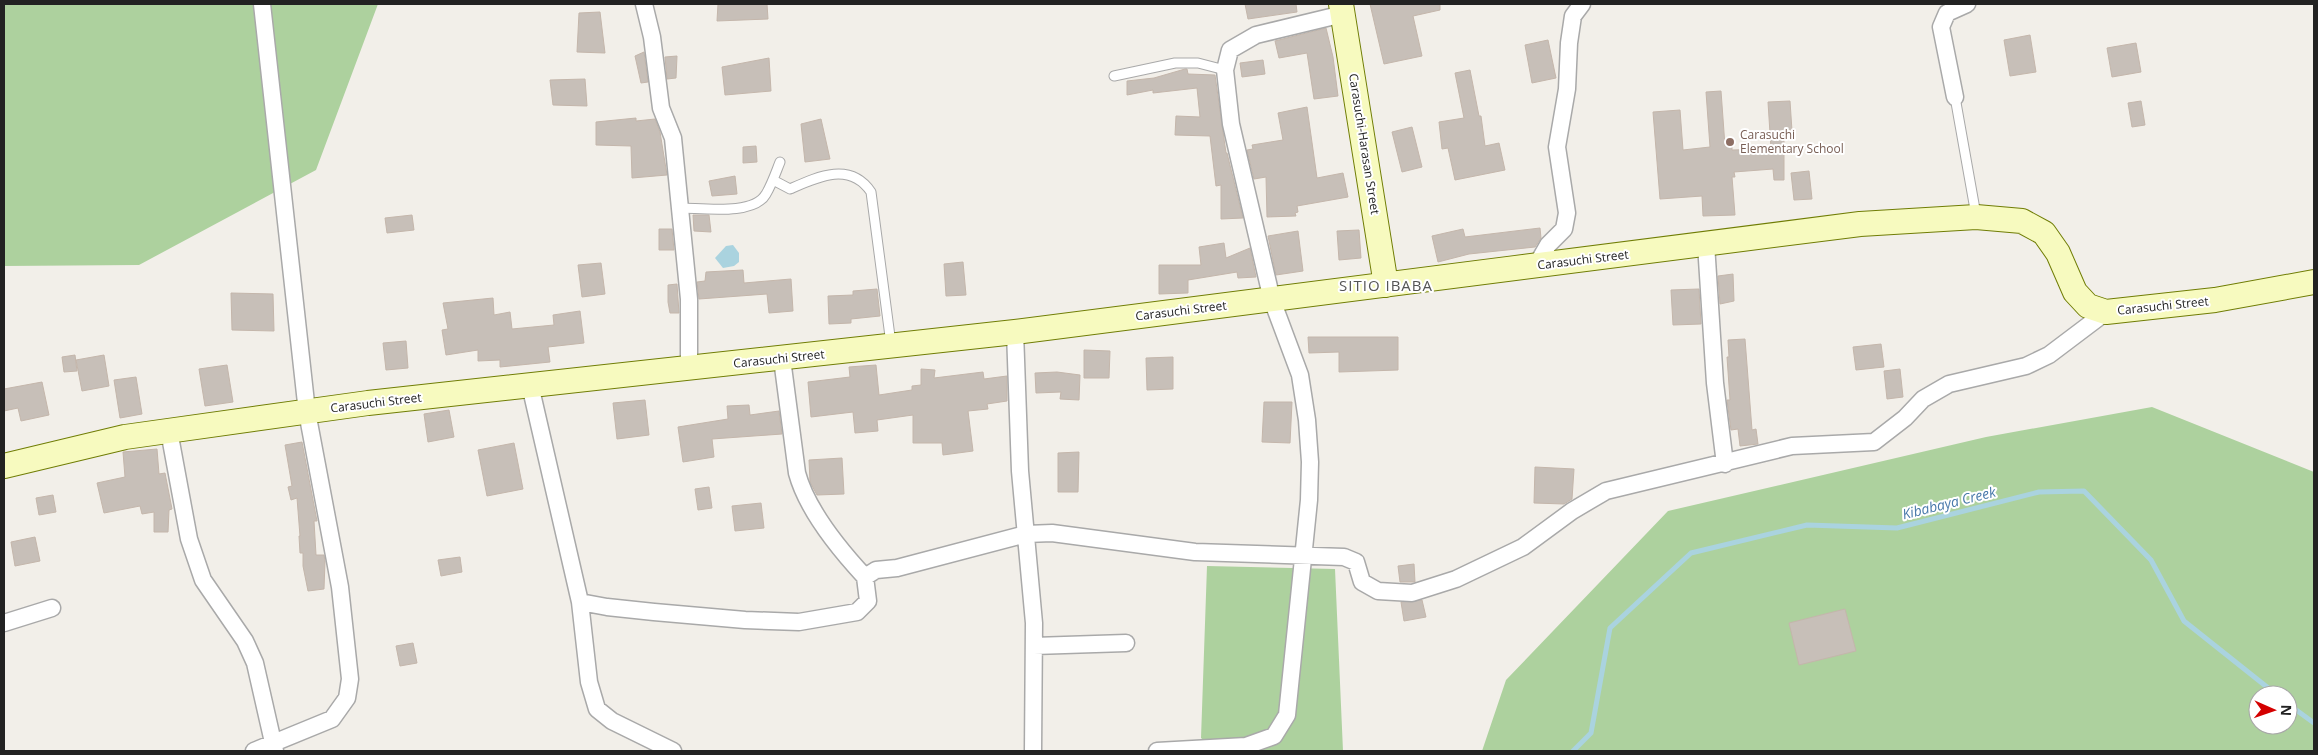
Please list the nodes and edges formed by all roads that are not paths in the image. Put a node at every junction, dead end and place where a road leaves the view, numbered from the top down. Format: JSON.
{"nodes":[{"id":1,"x":262,"y":4,"type":"edge"},
{"id":2,"x":644,"y":4,"type":"edge"},
{"id":3,"x":1582,"y":4,"type":"edge"},
{"id":4,"x":1967,"y":4,"type":"edge"},
{"id":5,"x":1947,"y":8,"type":"edge"},
{"id":6,"x":1342,"y":9,"type":"edge"},
{"id":7,"x":1225,"y":70,"type":"junction"},
{"id":8,"x":1114,"y":76,"type":"dead end"},
{"id":9,"x":1954,"y":97,"type":"joint"},
{"id":10,"x":780,"y":162,"type":"dead end"},
{"id":11,"x":773,"y":180,"type":"junction"},
{"id":12,"x":680,"y":208,"type":"junction"},
{"id":13,"x":1976,"y":216,"type":"junction"},
{"id":14,"x":1706,"y":244,"type":"junction"},
{"id":15,"x":1536,"y":266,"type":"junction"},
{"id":16,"x":2314,"y":282,"type":"edge"},
{"id":17,"x":1386,"y":285,"type":"junction"},
{"id":18,"x":1272,"y":300,"type":"junction"},
{"id":19,"x":2106,"y":312,"type":"junction"},
{"id":20,"x":1015,"y":332,"type":"junction"},
{"id":21,"x":891,"y":347,"type":"junction"},
{"id":22,"x":782,"y":359,"type":"junction"},
{"id":23,"x":689,"y":368,"type":"junction"},
{"id":24,"x":530,"y":385,"type":"junction"},
{"id":25,"x":307,"y":412,"type":"junction"},
{"id":26,"x":169,"y":431,"type":"junction"},
{"id":27,"x":1725,"y":464,"type":"junction"},
{"id":28,"x":4,"y":466,"type":"edge"},
{"id":29,"x":1026,"y":534,"type":"junction"},
{"id":30,"x":1305,"y":555,"type":"junction"},
{"id":31,"x":865,"y":577,"type":"junction"},
{"id":32,"x":580,"y":602,"type":"junction"},
{"id":33,"x":52,"y":608,"type":"dead end"},
{"id":34,"x":4,"y":622,"type":"edge"},
{"id":35,"x":1126,"y":643,"type":"dead end"},
{"id":36,"x":1034,"y":646,"type":"junction"},
{"id":37,"x":275,"y":748,"type":"edge"},
{"id":38,"x":254,"y":751,"type":"edge"},
{"id":39,"x":673,"y":751,"type":"edge"},
{"id":40,"x":1034,"y":751,"type":"edge"},
{"id":41,"x":1158,"y":751,"type":"edge"}],
"edges":[{"from":1,"to":25,"type":"street"},
{"from":2,"to":12,"type":"street"},
{"from":3,"to":15,"type":"street"},
{"from":4,"to":5,"type":"street"},
{"from":5,"to":9,"type":"street"},
{"from":6,"to":7,"type":"street"},
{"from":6,"to":17,"type":"street","name":"Carasuchi-Harasan Street"},
{"from":7,"to":8,"type":"lane"},
{"from":7,"to":18,"type":"street"},
{"from":9,"to":13,"type":"lane"},
{"from":10,"to":11,"type":"lane"},
{"from":11,"to":12,"type":"lane"},
{"from":11,"to":21,"type":"lane"},
{"from":12,"to":23,"type":"street"},
{"from":13,"to":14,"type":"street","name":"Carasuchi Street"},
{"from":13,"to":19,"type":"street","name":"Carasuchi Street"},
{"from":14,"to":15,"type":"street","name":"Carasuchi Street"},
{"from":14,"to":27,"type":"street"},
{"from":15,"to":17,"type":"street","name":"Carasuchi Street"},
{"from":16,"to":19,"type":"street","name":"Carasuchi Street"},
{"from":17,"to":18,"type":"street","name":"Carasuchi Street"},
{"from":18,"to":20,"type":"street","name":"Carasuchi Street"},
{"from":18,"to":30,"type":"street"},
{"from":19,"to":27,"type":"street"},
{"from":20,"to":21,"type":"street","name":"Carasuchi Street"},
{"from":20,"to":29,"type":"street"},
{"from":21,"to":22,"type":"street","name":"Carasuchi Street"},
{"from":22,"to":23,"type":"street","name":"Carasuchi Street"},
{"from":22,"to":31,"type":"street"},
{"from":23,"to":24,"type":"street","name":"Carasuchi Street"},
{"from":24,"to":25,"type":"street","name":"Carasuchi Street"},
{"from":24,"to":32,"type":"street"},
{"from":25,"to":26,"type":"street","name":"Carasuchi Street"},
{"from":25,"to":37,"type":"street"},
{"from":26,"to":28,"type":"street","name":"Carasuchi Street"},
{"from":26,"to":37,"type":"street"},
{"from":27,"to":30,"type":"street"},
{"from":29,"to":30,"type":"street"},
{"from":29,"to":31,"type":"street"},
{"from":29,"to":36,"type":"street"},
{"from":30,"to":41,"type":"street"},
{"from":31,"to":32,"type":"street"},
{"from":32,"to":39,"type":"street"},
{"from":33,"to":34,"type":"street"},
{"from":35,"to":36,"type":"street"},
{"from":36,"to":40,"type":"street"},
{"from":37,"to":38,"type":"street"}]}
